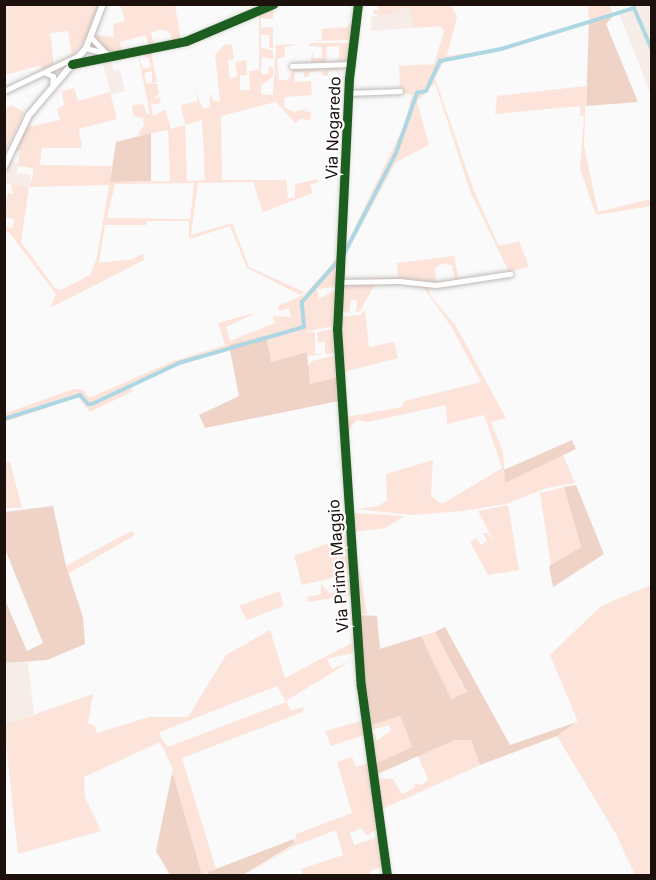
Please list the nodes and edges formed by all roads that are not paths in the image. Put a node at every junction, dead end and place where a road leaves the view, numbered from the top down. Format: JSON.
{"nodes":[{"id":1,"x":103,"y":4,"type":"edge"},
{"id":2,"x":273,"y":4,"type":"edge"},
{"id":3,"x":358,"y":4,"type":"edge"},
{"id":4,"x":92,"y":38,"type":"junction"},
{"id":5,"x":86,"y":48,"type":"junction"},
{"id":6,"x":106,"y":53,"type":"junction"},
{"id":7,"x":81,"y":54,"type":"junction"},
{"id":8,"x":122,"y":56,"type":"junction"},
{"id":9,"x":96,"y":58,"type":"junction"},
{"id":10,"x":72,"y":64,"type":"junction"},
{"id":11,"x":351,"y":64,"type":"junction"},
{"id":12,"x":292,"y":66,"type":"dead end"},
{"id":13,"x":43,"y":73,"type":"junction"},
{"id":14,"x":53,"y":86,"type":"junction"},
{"id":15,"x":4,"y":91,"type":"edge"},
{"id":16,"x":400,"y":91,"type":"dead end"},
{"id":17,"x":348,"y":93,"type":"junction"},
{"id":18,"x":4,"y":166,"type":"edge"},
{"id":19,"x":340,"y":256,"type":"joint"},
{"id":20,"x":510,"y":274,"type":"dead end"},
{"id":21,"x":338,"y":282,"type":"junction"},
{"id":22,"x":387,"y":876,"type":"edge"}],
"edges":[{"from":1,"to":4,"type":"main road"},
{"from":2,"to":8,"type":"street"},
{"from":3,"to":11,"type":"street","name":"Via Nogaredo"},
{"from":4,"to":5,"type":"main road"},
{"from":4,"to":6,"type":"street"},
{"from":5,"to":6,"type":"street"},
{"from":5,"to":7,"type":"main road"},
{"from":5,"to":9,"type":"street"},
{"from":6,"to":8,"type":"street"},
{"from":7,"to":10,"type":"main road"},
{"from":7,"to":13,"type":"street"},
{"from":8,"to":9,"type":"street"},
{"from":9,"to":10,"type":"street"},
{"from":10,"to":14,"type":"main road"},
{"from":11,"to":12,"type":"street"},
{"from":11,"to":17,"type":"street","name":"Via Nogaredo"},
{"from":13,"to":14,"type":"street"},
{"from":13,"to":15,"type":"street"},
{"from":14,"to":18,"type":"main road"},
{"from":16,"to":17,"type":"street","name":"Via Nogaredo"},
{"from":17,"to":19,"type":"street","name":"Via Nogaredo"},
{"from":19,"to":21,"type":"street","name":"Via Primo Maggio"},
{"from":20,"to":21,"type":"street"},
{"from":21,"to":22,"type":"street","name":"Via Primo Maggio"}]}
